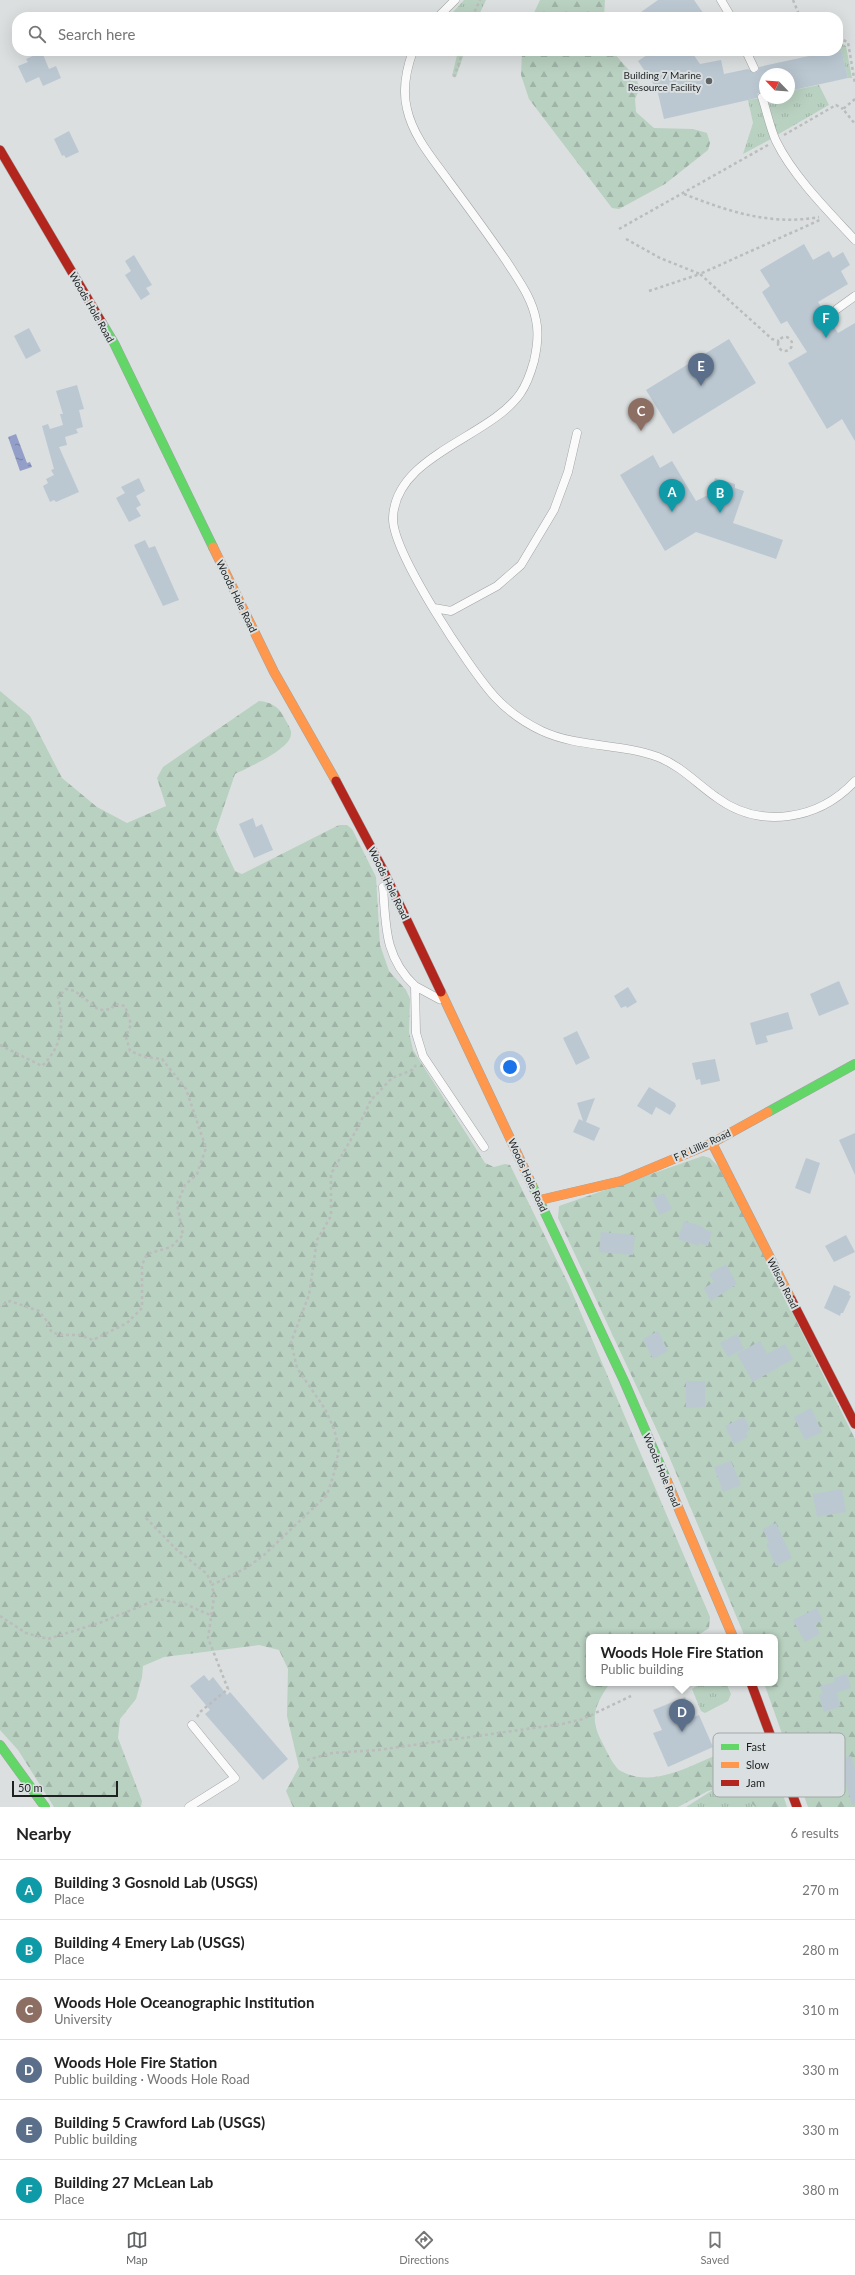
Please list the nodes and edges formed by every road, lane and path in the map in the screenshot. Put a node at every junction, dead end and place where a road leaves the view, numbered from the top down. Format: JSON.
{"nodes":[{"id":1,"x":455,"y":0,"type":"edge"},
{"id":2,"x":480,"y":0,"type":"edge"},
{"id":3,"x":721,"y":0,"type":"edge"},
{"id":4,"x":793,"y":0,"type":"edge"},
{"id":5,"x":443,"y":12,"type":"edge"},
{"id":6,"x":474,"y":12,"type":"edge"},
{"id":7,"x":728,"y":12,"type":"edge"},
{"id":8,"x":798,"y":12,"type":"edge"},
{"id":9,"x":843,"y":40,"type":"edge"},
{"id":10,"x":411,"y":56,"type":"edge"},
{"id":11,"x":461,"y":56,"type":"edge"},
{"id":12,"x":748,"y":56,"type":"edge"},
{"id":13,"x":754,"y":68,"type":"dead end"},
{"id":14,"x":454,"y":77,"type":"dead end"},
{"id":15,"x":855,"y":84,"type":"edge"},
{"id":16,"x":855,"y":99,"type":"edge"},
{"id":17,"x":764,"y":104,"type":"edge"},
{"id":18,"x":842,"y":109,"type":"junction"},
{"id":19,"x":855,"y":124,"type":"edge"},
{"id":20,"x":776,"y":140,"type":"junction"},
{"id":21,"x":0,"y":150,"type":"edge"},
{"id":22,"x":684,"y":194,"type":"junction"},
{"id":23,"x":832,"y":215,"type":"junction"},
{"id":24,"x":618,"y":229,"type":"dead end"},
{"id":25,"x":626,"y":239,"type":"dead end"},
{"id":26,"x":855,"y":240,"type":"edge"},
{"id":27,"x":700,"y":274,"type":"junction"},
{"id":28,"x":649,"y":291,"type":"dead end"},
{"id":29,"x":855,"y":296,"type":"edge"},
{"id":30,"x":837,"y":309,"type":"dead end"},
{"id":31,"x":778,"y":341,"type":"junction"},
{"id":32,"x":577,"y":434,"type":"dead end"},
{"id":33,"x":434,"y":608,"type":"junction"},
{"id":34,"x":855,"y":781,"type":"edge"},
{"id":35,"x":382,"y":868,"type":"junction"},
{"id":36,"x":415,"y":986,"type":"junction"},
{"id":37,"x":446,"y":1003,"type":"junction"},
{"id":38,"x":0,"y":1045,"type":"edge"},
{"id":39,"x":422,"y":1056,"type":"junction"},
{"id":40,"x":855,"y":1064,"type":"edge"},
{"id":41,"x":712,"y":1143,"type":"junction"},
{"id":42,"x":484,"y":1147,"type":"dead end"},
{"id":43,"x":540,"y":1200,"type":"junction"},
{"id":44,"x":0,"y":1306,"type":"edge"},
{"id":45,"x":855,"y":1424,"type":"edge"},
{"id":46,"x":146,"y":1518,"type":"dead end"},
{"id":47,"x":212,"y":1585,"type":"junction"},
{"id":48,"x":210,"y":1615,"type":"junction"},
{"id":49,"x":0,"y":1616,"type":"edge"},
{"id":50,"x":732,"y":1634,"type":"edge"},
{"id":51,"x":752,"y":1686,"type":"edge"},
{"id":52,"x":631,"y":1696,"type":"dead end"},
{"id":53,"x":192,"y":1725,"type":"joint"},
{"id":54,"x":770,"y":1733,"type":"edge"},
{"id":55,"x":0,"y":1745,"type":"edge"},
{"id":56,"x":307,"y":1760,"type":"dead end"},
{"id":57,"x":793,"y":1797,"type":"edge"},
{"id":58,"x":45,"y":1807,"type":"edge"},
{"id":59,"x":189,"y":1807,"type":"edge"},
{"id":60,"x":797,"y":1807,"type":"edge"}],
"edges":[{"from":1,"to":5,"type":"lane"},
{"from":2,"to":6,"type":"path"},
{"from":3,"to":7,"type":"lane"},
{"from":4,"to":8,"type":"path"},
{"from":9,"to":15,"type":"path"},
{"from":10,"to":33,"type":"lane"},
{"from":11,"to":14,"type":"path"},
{"from":12,"to":13,"type":"lane"},
{"from":16,"to":18,"type":"path"},
{"from":17,"to":20,"type":"lane"},
{"from":18,"to":19,"type":"path"},
{"from":18,"to":20,"type":"path"},
{"from":20,"to":22,"type":"path"},
{"from":20,"to":23,"type":"lane"},
{"from":21,"to":35,"type":"main road","name":"Woods Hole Road"},
{"from":22,"to":23,"type":"path"},
{"from":22,"to":24,"type":"path"},
{"from":23,"to":26,"type":"lane"},
{"from":23,"to":27,"type":"path"},
{"from":25,"to":27,"type":"path"},
{"from":27,"to":28,"type":"path"},
{"from":27,"to":31,"type":"path"},
{"from":29,"to":30,"type":"lane"},
{"from":31,"to":31,"type":"path"},
{"from":32,"to":33,"type":"lane"},
{"from":33,"to":34,"type":"lane"},
{"from":35,"to":36,"type":"lane"},
{"from":35,"to":37,"type":"main road","name":"Woods Hole Road"},
{"from":36,"to":37,"type":"lane"},
{"from":36,"to":39,"type":"lane"},
{"from":37,"to":43,"type":"main road","name":"Woods Hole Road"},
{"from":38,"to":44,"type":"path"},
{"from":39,"to":42,"type":"lane"},
{"from":39,"to":47,"type":"path"},
{"from":40,"to":41,"type":"main road","name":"F R Lillie Road"},
{"from":41,"to":43,"type":"main road","name":"F R Lillie Road"},
{"from":41,"to":45,"type":"main road","name":"Wilson Road"},
{"from":43,"to":50,"type":"main road","name":"Woods Hole Road"},
{"from":46,"to":47,"type":"path"},
{"from":47,"to":48,"type":"path"},
{"from":48,"to":49,"type":"path"},
{"from":48,"to":53,"type":"path"},
{"from":51,"to":54,"type":"main road"},
{"from":52,"to":56,"type":"path"},
{"from":53,"to":59,"type":"lane"},
{"from":55,"to":58,"type":"main road"},
{"from":57,"to":60,"type":"main road"}]}
